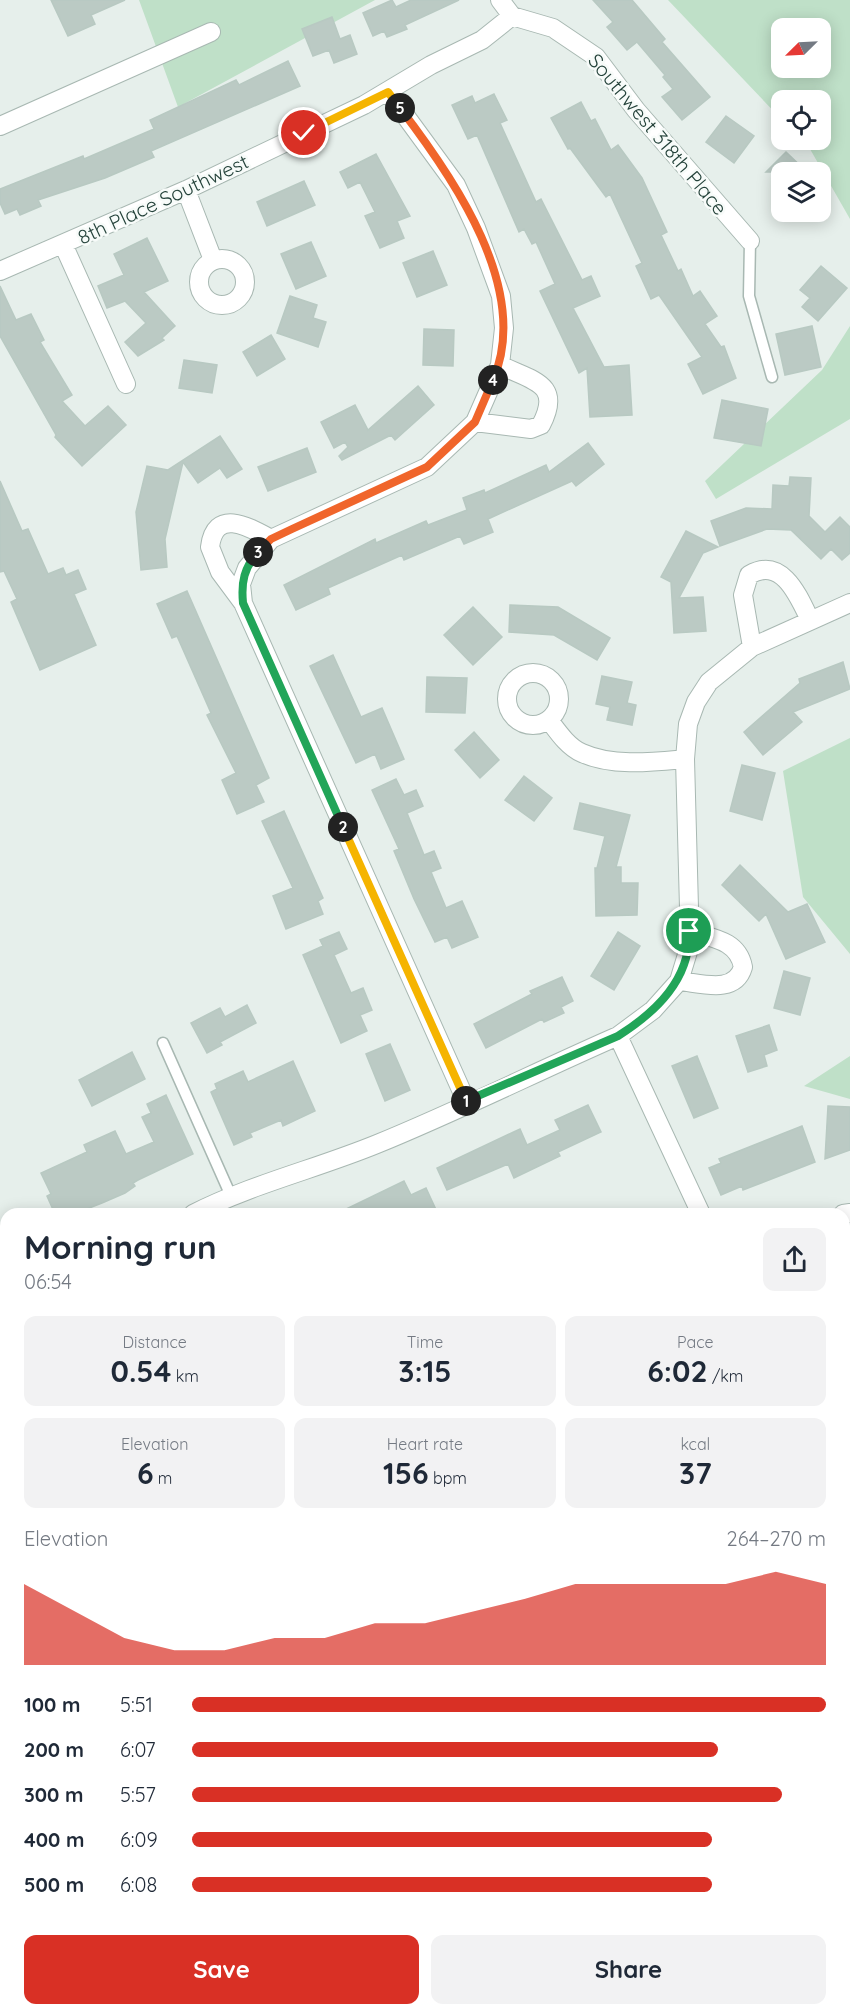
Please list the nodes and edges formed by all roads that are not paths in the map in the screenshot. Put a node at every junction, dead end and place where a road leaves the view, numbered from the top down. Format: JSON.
{"nodes":[{"id":1,"x":500,"y":0,"type":"edge"},
{"id":2,"x":512,"y":16,"type":"junction"},
{"id":3,"x":211,"y":32,"type":"dead end"},
{"id":4,"x":388,"y":92,"type":"junction"},
{"id":5,"x":0,"y":126,"type":"edge"},
{"id":6,"x":186,"y":190,"type":"junction"},
{"id":7,"x":750,"y":241,"type":"joint"},
{"id":8,"x":63,"y":244,"type":"junction"},
{"id":9,"x":213,"y":260,"type":"dead end"},
{"id":10,"x":0,"y":271,"type":"edge"},
{"id":11,"x":500,"y":365,"type":"junction"},
{"id":12,"x":772,"y":377,"type":"dead end"},
{"id":13,"x":126,"y":384,"type":"dead end"},
{"id":14,"x":475,"y":422,"type":"junction"},
{"id":15,"x":271,"y":539,"type":"junction"},
{"id":16,"x":243,"y":603,"type":"junction"},
{"id":17,"x":850,"y":603,"type":"edge"},
{"id":18,"x":810,"y":620,"type":"junction"},
{"id":19,"x":752,"y":647,"type":"junction"},
{"id":20,"x":549,"y":720,"type":"dead end"},
{"id":21,"x":685,"y":759,"type":"junction"},
{"id":22,"x":689,"y":931,"type":"junction"},
{"id":23,"x":679,"y":981,"type":"junction"},
{"id":24,"x":618,"y":1036,"type":"junction"},
{"id":25,"x":163,"y":1043,"type":"dead end"},
{"id":26,"x":467,"y":1103,"type":"junction"},
{"id":27,"x":231,"y":1196,"type":"junction"},
{"id":28,"x":206,"y":1208,"type":"edge"},
{"id":29,"x":698,"y":1208,"type":"edge"}],
"edges":[{"from":1,"to":2,"type":"street"},
{"from":2,"to":4,"type":"street","name":"8th Place Southwest"},
{"from":2,"to":7,"type":"street","name":"Southwest 318th Place"},
{"from":3,"to":5,"type":"street"},
{"from":4,"to":6,"type":"street","name":"8th Place Southwest"},
{"from":4,"to":11,"type":"street"},
{"from":6,"to":8,"type":"street","name":"8th Place Southwest"},
{"from":6,"to":9,"type":"street"},
{"from":7,"to":12,"type":"lane"},
{"from":8,"to":10,"type":"street","name":"8th Place Southwest"},
{"from":8,"to":13,"type":"street"},
{"from":11,"to":14,"type":"street"},
{"from":11,"to":14,"type":"street"},
{"from":14,"to":15,"type":"street"},
{"from":15,"to":16,"type":"street"},
{"from":15,"to":16,"type":"street"},
{"from":16,"to":26,"type":"street"},
{"from":17,"to":18,"type":"street"},
{"from":18,"to":19,"type":"street"},
{"from":18,"to":19,"type":"street"},
{"from":19,"to":21,"type":"street"},
{"from":20,"to":21,"type":"street"},
{"from":21,"to":22,"type":"street"},
{"from":22,"to":23,"type":"street"},
{"from":22,"to":23,"type":"street"},
{"from":23,"to":24,"type":"street"},
{"from":24,"to":26,"type":"street"},
{"from":24,"to":29,"type":"street"},
{"from":25,"to":27,"type":"lane"},
{"from":26,"to":27,"type":"street"},
{"from":27,"to":28,"type":"street"}]}
